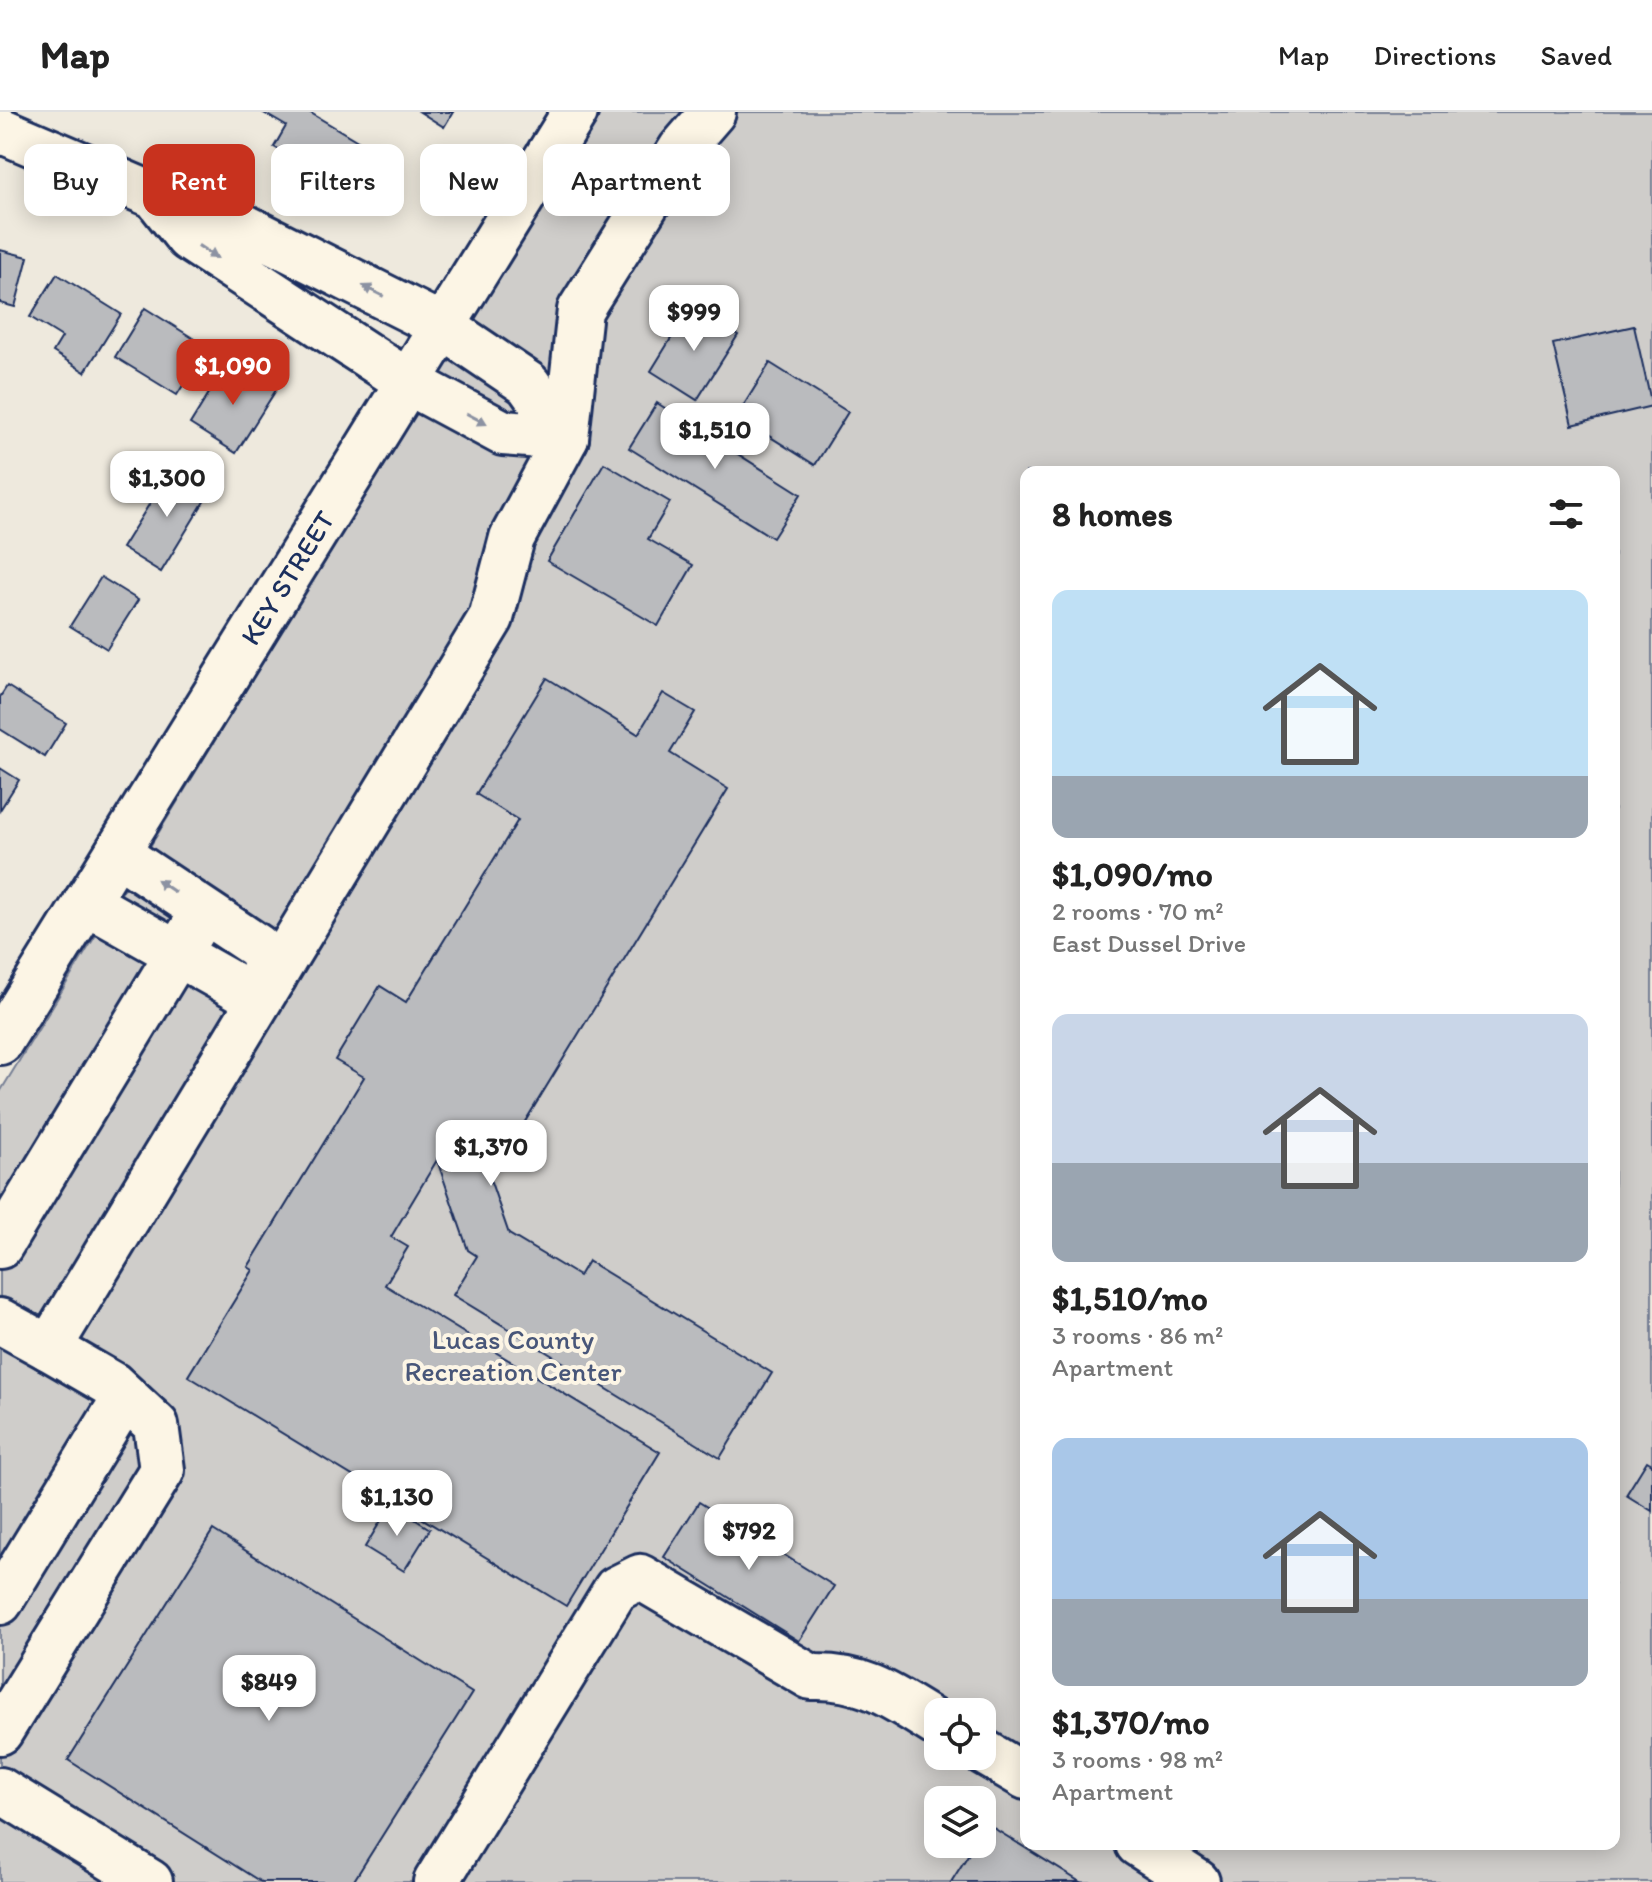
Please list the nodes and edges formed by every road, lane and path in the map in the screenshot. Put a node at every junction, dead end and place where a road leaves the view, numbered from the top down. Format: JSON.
{"nodes":[{"id":1,"x":575,"y":112,"type":"edge"},
{"id":2,"x":713,"y":112,"type":"edge"},
{"id":3,"x":0,"y":130,"type":"edge"},
{"id":4,"x":143,"y":191,"type":"edge"},
{"id":5,"x":171,"y":216,"type":"edge"},
{"id":6,"x":223,"y":216,"type":"edge"},
{"id":7,"x":442,"y":326,"type":"junction"},
{"id":8,"x":408,"y":382,"type":"junction"},
{"id":9,"x":566,"y":438,"type":"junction"},
{"id":10,"x":117,"y":853,"type":"junction"},
{"id":11,"x":86,"y":902,"type":"junction"},
{"id":12,"x":204,"y":911,"type":"junction"},
{"id":13,"x":177,"y":954,"type":"junction"},
{"id":14,"x":274,"y":977,"type":"junction"},
{"id":15,"x":0,"y":1042,"type":"edge"},
{"id":16,"x":0,"y":1246,"type":"edge"},
{"id":17,"x":0,"y":1321,"type":"edge"},
{"id":18,"x":49,"y":1348,"type":"junction"},
{"id":19,"x":125,"y":1397,"type":"junction"},
{"id":20,"x":0,"y":1602,"type":"edge"},
{"id":21,"x":924,"y":1716,"type":"edge"},
{"id":22,"x":0,"y":1732,"type":"edge"},
{"id":23,"x":996,"y":1759,"type":"edge"},
{"id":24,"x":1020,"y":1773,"type":"edge"},
{"id":25,"x":0,"y":1790,"type":"edge"},
{"id":26,"x":1147,"y":1850,"type":"edge"},
{"id":27,"x":150,"y":1882,"type":"edge"},
{"id":28,"x":436,"y":1882,"type":"edge"},
{"id":29,"x":1197,"y":1882,"type":"edge"}],
"edges":[{"from":1,"to":7,"type":"street","name":"KEY STREET"},
{"from":2,"to":9,"type":"street"},
{"from":3,"to":4,"type":"street"},
{"from":5,"to":8,"type":"street","one_way":true},
{"from":7,"to":6,"type":"street","one_way":true},
{"from":7,"to":8,"type":"street","name":"KEY STREET"},
{"from":7,"to":9,"type":"street"},
{"from":8,"to":9,"type":"street","one_way":true},
{"from":8,"to":10,"type":"street","name":"KEY STREET"},
{"from":9,"to":14,"type":"street"},
{"from":10,"to":11,"type":"street","name":"KEY STREET"},
{"from":12,"to":10,"type":"street","one_way":true},
{"from":11,"to":13,"type":"street"},
{"from":11,"to":15,"type":"street","name":"KEY STREET"},
{"from":12,"to":13,"type":"street"},
{"from":12,"to":14,"type":"street"},
{"from":13,"to":14,"type":"street"},
{"from":13,"to":16,"type":"street"},
{"from":14,"to":18,"type":"street"},
{"from":17,"to":18,"type":"street"},
{"from":18,"to":19,"type":"street"},
{"from":19,"to":20,"type":"street"},
{"from":19,"to":22,"type":"street"},
{"from":21,"to":28,"type":"street"},
{"from":23,"to":24,"type":"street"},
{"from":25,"to":27,"type":"street"},
{"from":26,"to":29,"type":"street"}]}
